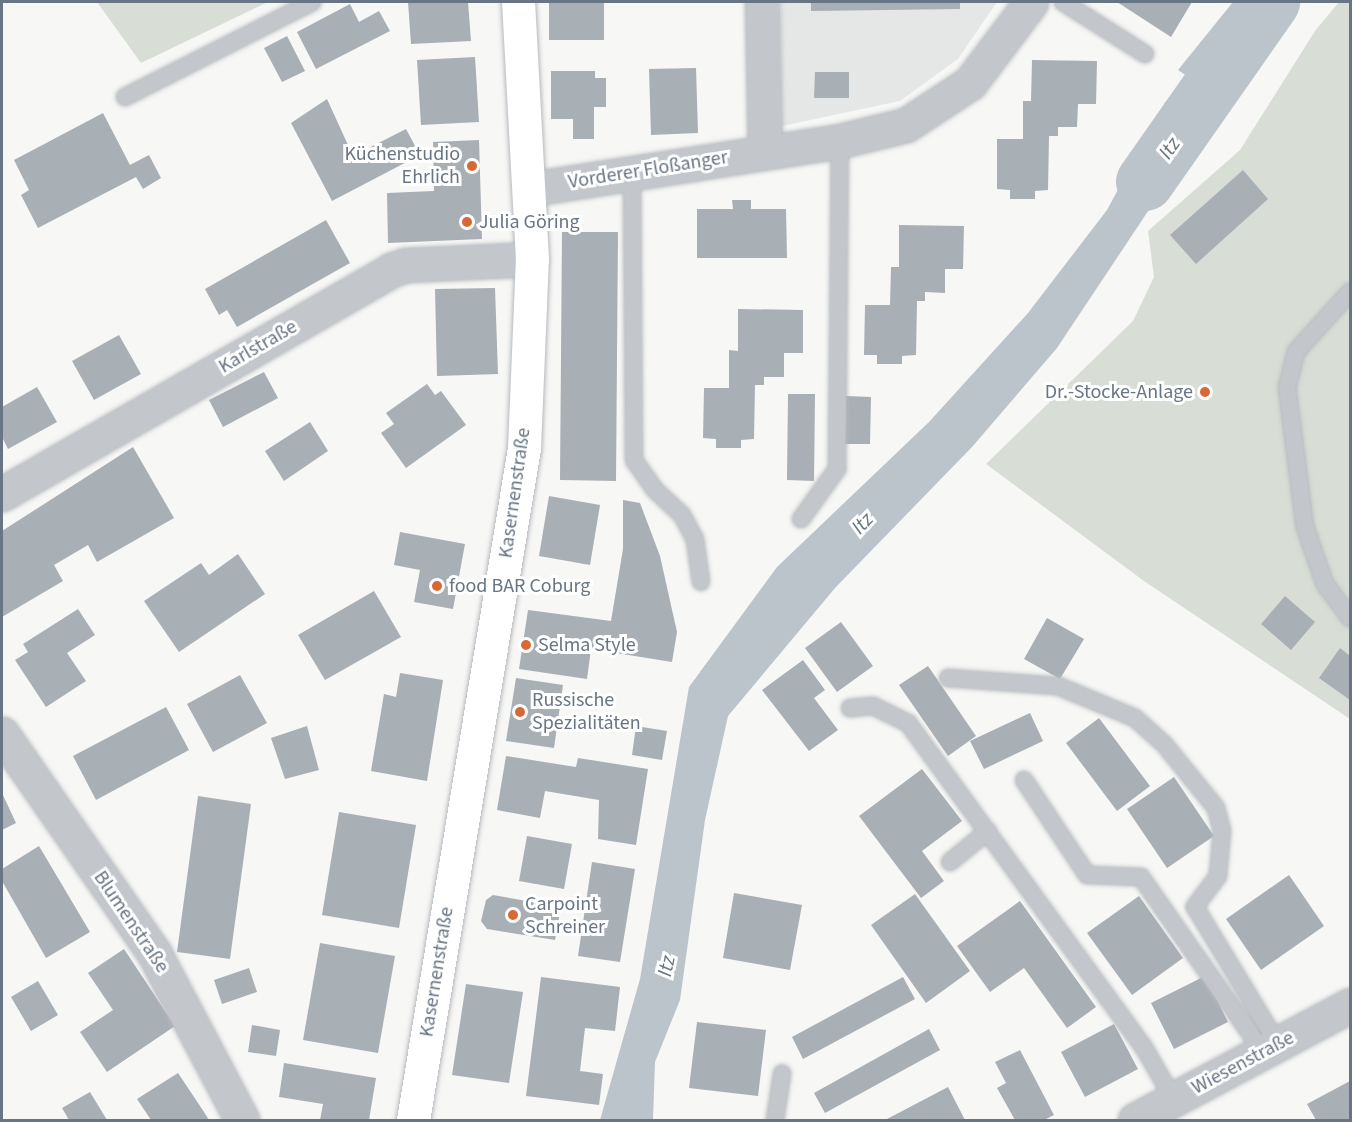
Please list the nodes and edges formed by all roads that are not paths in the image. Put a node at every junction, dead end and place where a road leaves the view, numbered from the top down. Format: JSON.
{"nodes":[{"id":1,"x":312,"y":2,"type":"edge"},
{"id":2,"x":518,"y":2,"type":"edge"},
{"id":3,"x":762,"y":2,"type":"edge"},
{"id":4,"x":1031,"y":2,"type":"edge"},
{"id":5,"x":1063,"y":2,"type":"edge"},
{"id":6,"x":1145,"y":54,"type":"dead end"},
{"id":7,"x":125,"y":97,"type":"dead end"},
{"id":8,"x":840,"y":141,"type":"junction"},
{"id":9,"x":765,"y":152,"type":"junction"},
{"id":10,"x":632,"y":172,"type":"junction"},
{"id":11,"x":530,"y":189,"type":"junction"},
{"id":12,"x":532,"y":259,"type":"junction"},
{"id":13,"x":1350,"y":292,"type":"edge"},
{"id":14,"x":2,"y":494,"type":"edge"},
{"id":15,"x":801,"y":519,"type":"dead end"},
{"id":16,"x":701,"y":582,"type":"dead end"},
{"id":17,"x":1350,"y":618,"type":"edge"},
{"id":18,"x":948,"y":678,"type":"dead end"},
{"id":19,"x":850,"y":708,"type":"dead end"},
{"id":20,"x":2,"y":734,"type":"edge"},
{"id":21,"x":1024,"y":780,"type":"dead end"},
{"id":22,"x":988,"y":831,"type":"junction"},
{"id":23,"x":950,"y":862,"type":"dead end"},
{"id":24,"x":1350,"y":1005,"type":"edge"},
{"id":25,"x":1271,"y":1048,"type":"junction"},
{"id":26,"x":782,"y":1074,"type":"dead end"},
{"id":27,"x":1174,"y":1100,"type":"junction"},
{"id":28,"x":242,"y":1120,"type":"edge"},
{"id":29,"x":413,"y":1120,"type":"edge"},
{"id":30,"x":775,"y":1120,"type":"edge"},
{"id":31,"x":1135,"y":1120,"type":"edge"}],
"edges":[{"from":1,"to":7,"type":"lane"},
{"from":2,"to":11,"type":"street","name":"Kasernenstraße"},
{"from":3,"to":9,"type":"street"},
{"from":4,"to":8,"type":"street","name":"Vorderer Floßanger"},
{"from":5,"to":6,"type":"lane"},
{"from":8,"to":9,"type":"street","name":"Vorderer Floßanger"},
{"from":8,"to":15,"type":"lane"},
{"from":9,"to":10,"type":"street","name":"Vorderer Floßanger"},
{"from":10,"to":11,"type":"street","name":"Vorderer Floßanger"},
{"from":10,"to":16,"type":"lane"},
{"from":11,"to":12,"type":"street","name":"Kasernenstraße"},
{"from":12,"to":14,"type":"street","name":"Karlstraße"},
{"from":12,"to":29,"type":"street","name":"Kasernenstraße"},
{"from":13,"to":17,"type":"lane"},
{"from":18,"to":25,"type":"lane"},
{"from":19,"to":22,"type":"lane"},
{"from":20,"to":28,"type":"street","name":"Blumenstraße"},
{"from":21,"to":25,"type":"lane"},
{"from":22,"to":23,"type":"lane"},
{"from":22,"to":27,"type":"lane"},
{"from":24,"to":25,"type":"street","name":"Wiesenstraße"},
{"from":25,"to":27,"type":"street","name":"Wiesenstraße"},
{"from":26,"to":30,"type":"lane"},
{"from":27,"to":31,"type":"street","name":"Wiesenstraße"}]}
